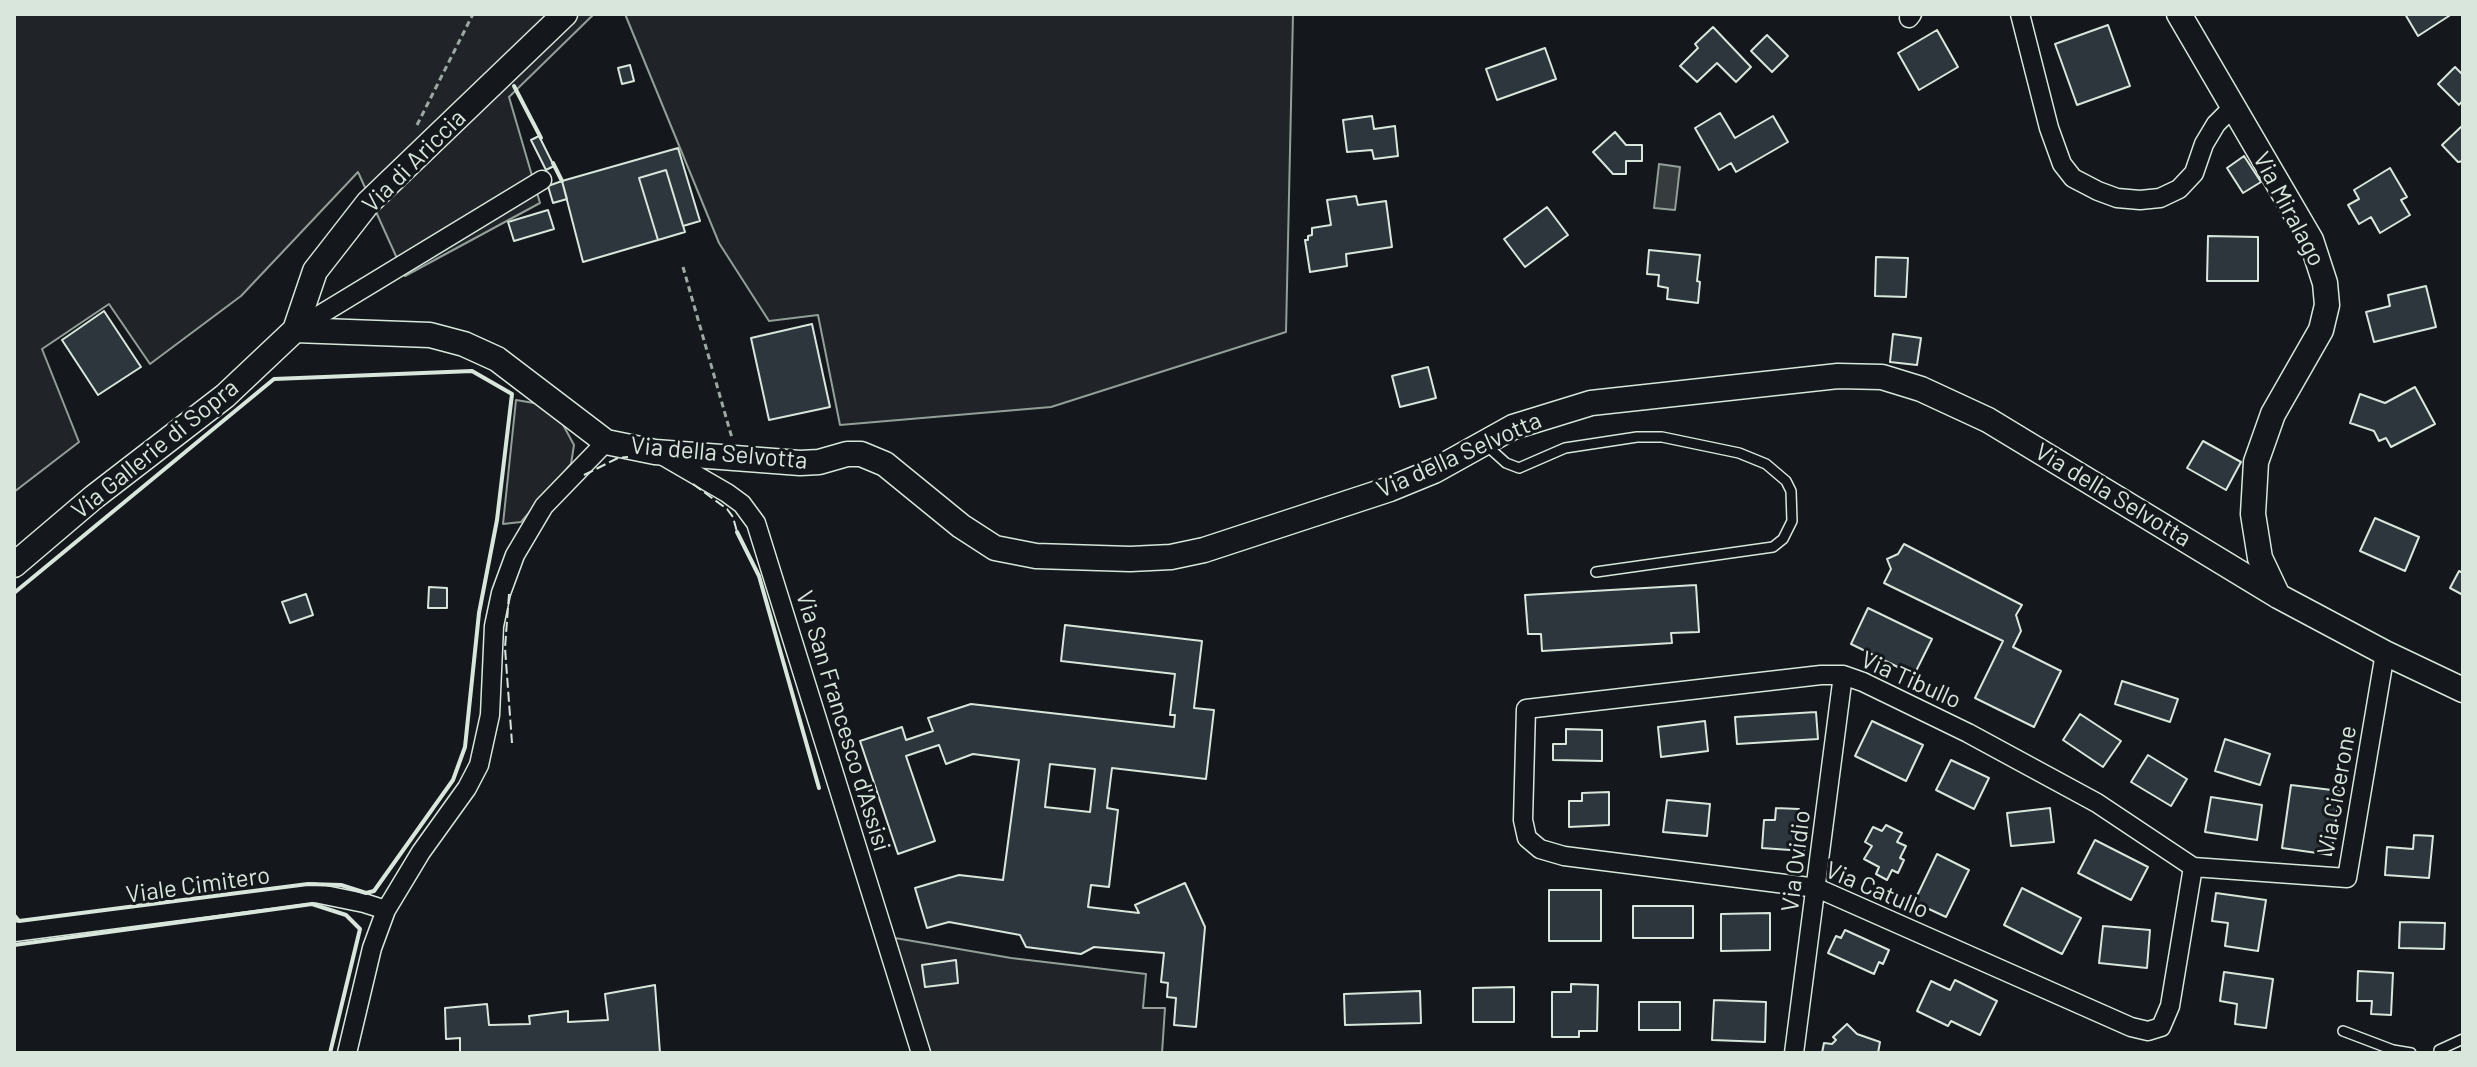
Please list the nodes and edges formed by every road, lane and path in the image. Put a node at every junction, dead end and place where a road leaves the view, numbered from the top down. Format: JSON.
{"nodes":[{"id":1,"x":473,"y":14,"type":"edge"},
{"id":2,"x":565,"y":14,"type":"edge"},
{"id":3,"x":2020,"y":14,"type":"edge"},
{"id":4,"x":2179,"y":14,"type":"edge"},
{"id":5,"x":2233,"y":107,"type":"junction"},
{"id":6,"x":412,"y":135,"type":"dead end"},
{"id":7,"x":542,"y":180,"type":"dead end"},
{"id":8,"x":683,"y":267,"type":"dead end"},
{"id":9,"x":295,"y":330,"type":"junction"},
{"id":10,"x":606,"y":442,"type":"junction"},
{"id":11,"x":1484,"y":443,"type":"junction"},
{"id":12,"x":655,"y":452,"type":"junction"},
{"id":13,"x":738,"y":458,"type":"junction"},
{"id":14,"x":14,"y":565,"type":"edge"},
{"id":15,"x":1596,"y":572,"type":"dead end"},
{"id":16,"x":2278,"y":596,"type":"junction"},
{"id":17,"x":2385,"y":653,"type":"junction"},
{"id":18,"x":1843,"y":675,"type":"junction"},
{"id":19,"x":2462,"y":687,"type":"edge"},
{"id":20,"x":1526,"y":709,"type":"joint"},
{"id":21,"x":2193,"y":867,"type":"junction"},
{"id":22,"x":1817,"y":888,"type":"junction"},
{"id":23,"x":386,"y":910,"type":"junction"},
{"id":24,"x":14,"y":932,"type":"edge"},
{"id":25,"x":2343,"y":1031,"type":"dead end"},
{"id":26,"x":2463,"y":1039,"type":"edge"},
{"id":27,"x":2437,"y":1052,"type":"edge"},
{"id":28,"x":347,"y":1053,"type":"edge"},
{"id":29,"x":921,"y":1053,"type":"edge"},
{"id":30,"x":1794,"y":1053,"type":"edge"},
{"id":31,"x":2411,"y":1053,"type":"edge"}],
"edges":[{"from":1,"to":6,"type":"path"},
{"from":2,"to":9,"type":"street","name":"Via di Ariccia"},
{"from":3,"to":5,"type":"street"},
{"from":4,"to":5,"type":"street","name":"Via Miralago"},
{"from":5,"to":16,"type":"street","name":"Via Miralago"},
{"from":7,"to":9,"type":"street"},
{"from":8,"to":13,"type":"path"},
{"from":9,"to":10,"type":"street"},
{"from":9,"to":14,"type":"street","name":"Via Gallerie di Sopra"},
{"from":10,"to":12,"type":"street","name":"Via della Selvotta"},
{"from":10,"to":23,"type":"street"},
{"from":11,"to":13,"type":"street","name":"Via della Selvotta"},
{"from":11,"to":15,"type":"lane"},
{"from":11,"to":16,"type":"street","name":"Via della Selvotta"},
{"from":12,"to":13,"type":"street","name":"Via della Selvotta"},
{"from":12,"to":29,"type":"street","name":"Via San Francesco d'Assisi"},
{"from":16,"to":17,"type":"street","name":"Via della Selvotta"},
{"from":17,"to":19,"type":"street","name":"Via della Selvotta"},
{"from":17,"to":21,"type":"street","name":"Via Cicerone"},
{"from":18,"to":20,"type":"street","name":"Via Tibullo"},
{"from":18,"to":21,"type":"street","name":"Via Tibullo"},
{"from":18,"to":22,"type":"street","name":"Via Ovidio"},
{"from":20,"to":22,"type":"street","name":"Via Catullo"},
{"from":21,"to":22,"type":"street","name":"Via Catullo"},
{"from":22,"to":30,"type":"street","name":"Via Ovidio"},
{"from":23,"to":24,"type":"street","name":"Viale Cimitero"},
{"from":23,"to":28,"type":"street"},
{"from":25,"to":31,"type":"lane"},
{"from":26,"to":27,"type":"lane"}]}
